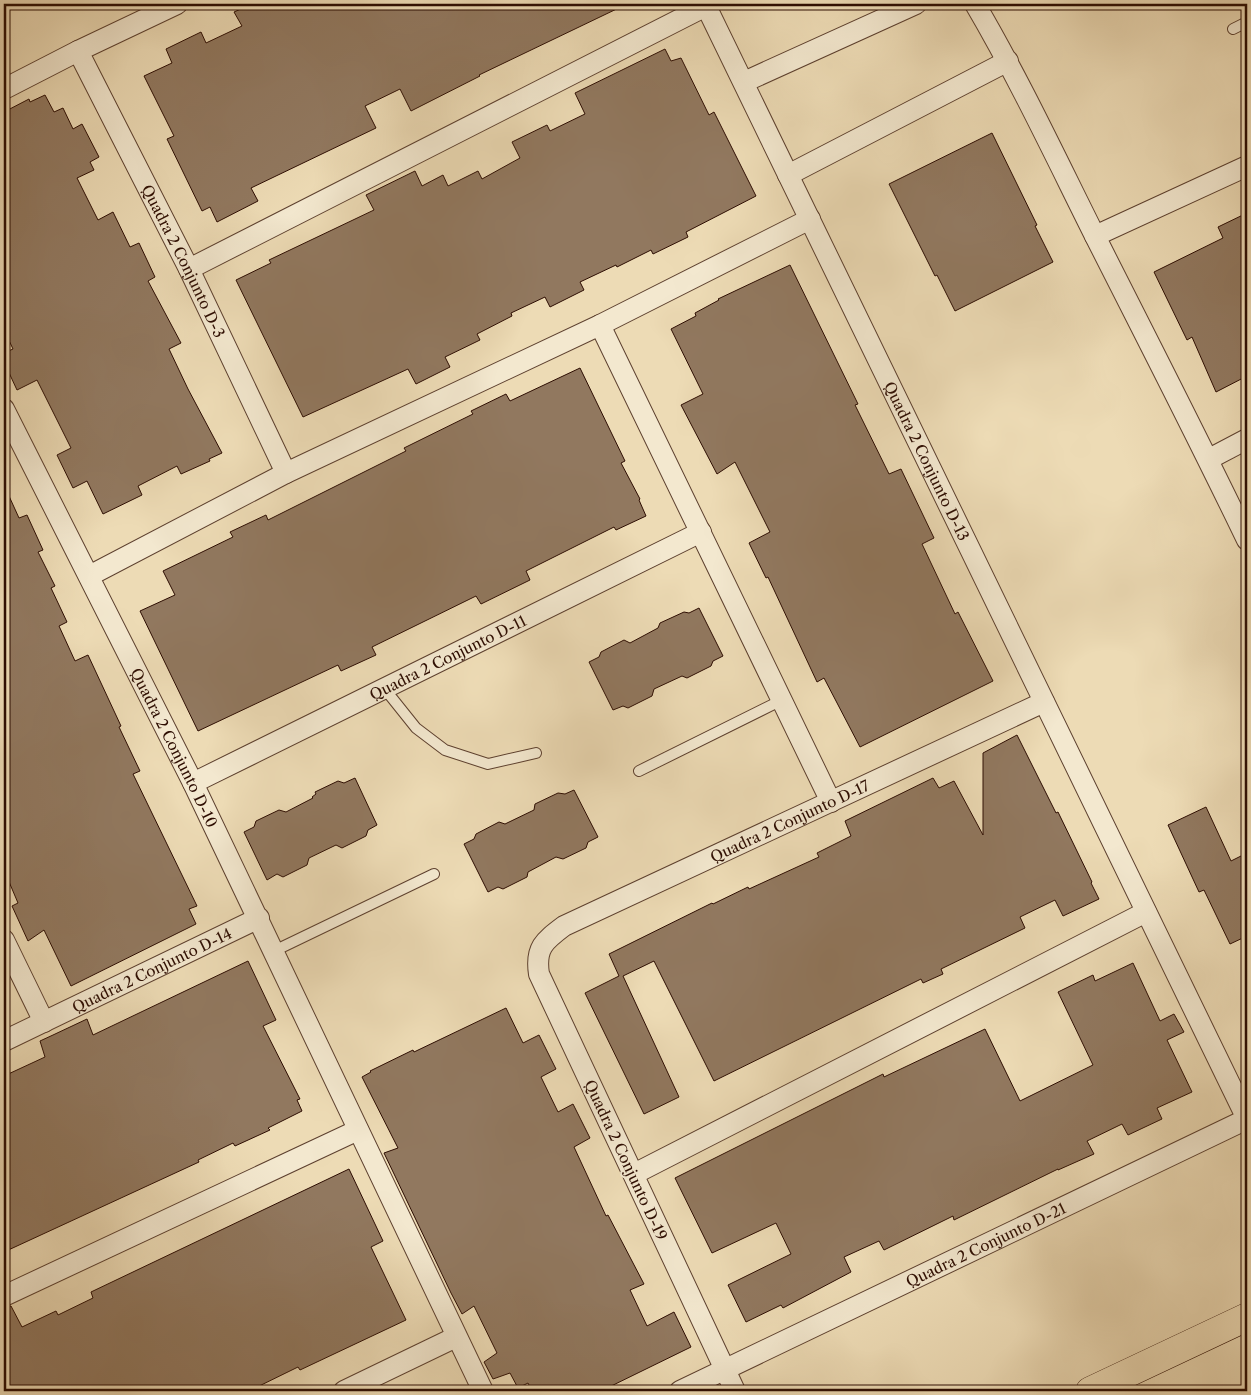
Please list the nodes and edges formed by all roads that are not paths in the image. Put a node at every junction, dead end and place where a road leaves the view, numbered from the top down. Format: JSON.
{"nodes":[{"id":1,"x":177,"y":4,"type":"edge"},
{"id":2,"x":916,"y":4,"type":"edge"},
{"id":3,"x":976,"y":4,"type":"edge"},
{"id":4,"x":706,"y":5,"type":"edge"},
{"id":5,"x":1247,"y":22,"type":"edge"},
{"id":6,"x":1233,"y":29,"type":"dead end"},
{"id":7,"x":78,"y":50,"type":"junction"},
{"id":8,"x":1008,"y":61,"type":"junction"},
{"id":9,"x":744,"y":82,"type":"junction"},
{"id":10,"x":4,"y":89,"type":"edge"},
{"id":11,"x":1247,"y":166,"type":"edge"},
{"id":12,"x":788,"y":174,"type":"junction"},
{"id":13,"x":810,"y":220,"type":"junction"},
{"id":14,"x":1095,"y":236,"type":"junction"},
{"id":15,"x":188,"y":270,"type":"junction"},
{"id":16,"x":600,"y":325,"type":"junction"},
{"id":17,"x":4,"y":409,"type":"edge"},
{"id":18,"x":10,"y":437,"type":"edge"},
{"id":19,"x":1247,"y":439,"type":"edge"},
{"id":20,"x":1209,"y":459,"type":"junction"},
{"id":21,"x":286,"y":473,"type":"junction"},
{"id":22,"x":701,"y":532,"type":"junction"},
{"id":23,"x":1247,"y":540,"type":"edge"},
{"id":24,"x":89,"y":576,"type":"junction"},
{"id":25,"x":384,"y":688,"type":"junction"},
{"id":26,"x":782,"y":700,"type":"junction"},
{"id":27,"x":1044,"y":702,"type":"junction"},
{"id":28,"x":536,"y":753,"type":"dead end"},
{"id":29,"x":639,"y":770,"type":"dead end"},
{"id":30,"x":193,"y":782,"type":"junction"},
{"id":31,"x":831,"y":802,"type":"junction"},
{"id":32,"x":434,"y":874,"type":"dead end"},
{"id":33,"x":1146,"y":912,"type":"junction"},
{"id":34,"x":258,"y":918,"type":"junction"},
{"id":35,"x":4,"y":940,"type":"edge"},
{"id":36,"x":540,"y":948,"type":"joint"},
{"id":37,"x":274,"y":951,"type":"junction"},
{"id":38,"x":44,"y":1022,"type":"junction"},
{"id":39,"x":4,"y":1041,"type":"edge"},
{"id":40,"x":1247,"y":1119,"type":"edge"},
{"id":41,"x":358,"y":1130,"type":"junction"},
{"id":42,"x":634,"y":1174,"type":"junction"},
{"id":43,"x":4,"y":1296,"type":"edge"},
{"id":44,"x":1247,"y":1317,"type":"edge"},
{"id":45,"x":456,"y":1337,"type":"junction"},
{"id":46,"x":724,"y":1370,"type":"junction"},
{"id":47,"x":344,"y":1391,"type":"edge"},
{"id":48,"x":483,"y":1391,"type":"edge"},
{"id":49,"x":680,"y":1391,"type":"edge"},
{"id":50,"x":735,"y":1391,"type":"edge"},
{"id":51,"x":1090,"y":1391,"type":"edge"}],
"edges":[{"from":1,"to":7,"type":"street"},
{"from":2,"to":9,"type":"street"},
{"from":3,"to":8,"type":"street"},
{"from":4,"to":9,"type":"street","name":"Quadra 2 Conjunto D-13"},
{"from":4,"to":15,"type":"street"},
{"from":5,"to":6,"type":"lane"},
{"from":7,"to":10,"type":"street"},
{"from":7,"to":15,"type":"street","name":"Quadra 2 Conjunto D-3"},
{"from":8,"to":12,"type":"street"},
{"from":8,"to":14,"type":"street"},
{"from":9,"to":12,"type":"street","name":"Quadra 2 Conjunto D-13"},
{"from":11,"to":14,"type":"street"},
{"from":12,"to":13,"type":"street","name":"Quadra 2 Conjunto D-13"},
{"from":13,"to":16,"type":"street"},
{"from":13,"to":27,"type":"street","name":"Quadra 2 Conjunto D-13"},
{"from":14,"to":20,"type":"street"},
{"from":15,"to":21,"type":"street","name":"Quadra 2 Conjunto D-3"},
{"from":16,"to":21,"type":"street"},
{"from":16,"to":22,"type":"street"},
{"from":17,"to":18,"type":"street","name":"Quadra 2 Conjunto D-10"},
{"from":18,"to":24,"type":"street","name":"Quadra 2 Conjunto D-10"},
{"from":19,"to":20,"type":"street"},
{"from":20,"to":23,"type":"street"},
{"from":21,"to":24,"type":"street"},
{"from":22,"to":25,"type":"street","name":"Quadra 2 Conjunto D-11"},
{"from":22,"to":26,"type":"street"},
{"from":24,"to":30,"type":"street","name":"Quadra 2 Conjunto D-10"},
{"from":25,"to":28,"type":"lane"},
{"from":25,"to":30,"type":"street","name":"Quadra 2 Conjunto D-11"},
{"from":26,"to":29,"type":"lane"},
{"from":26,"to":31,"type":"street"},
{"from":27,"to":31,"type":"street","name":"Quadra 2 Conjunto D-17"},
{"from":27,"to":33,"type":"street","name":"Quadra 2 Conjunto D-13"},
{"from":30,"to":34,"type":"street","name":"Quadra 2 Conjunto D-10"},
{"from":31,"to":36,"type":"street","name":"Quadra 2 Conjunto D-17"},
{"from":32,"to":37,"type":"lane"},
{"from":33,"to":40,"type":"street","name":"Quadra 2 Conjunto D-13"},
{"from":33,"to":42,"type":"street"},
{"from":34,"to":37,"type":"street","name":"Quadra 2 Conjunto D-10"},
{"from":34,"to":38,"type":"street","name":"Quadra 2 Conjunto D-14"},
{"from":35,"to":38,"type":"street"},
{"from":36,"to":42,"type":"street","name":"Quadra 2 Conjunto D-19"},
{"from":37,"to":41,"type":"street","name":"Quadra 2 Conjunto D-10"},
{"from":38,"to":39,"type":"street","name":"Quadra 2 Conjunto D-14"},
{"from":40,"to":46,"type":"street","name":"Quadra 2 Conjunto D-21"},
{"from":41,"to":43,"type":"street"},
{"from":41,"to":45,"type":"street"},
{"from":42,"to":46,"type":"street","name":"Quadra 2 Conjunto D-19"},
{"from":44,"to":51,"type":"highway"},
{"from":45,"to":47,"type":"street"},
{"from":45,"to":48,"type":"street"},
{"from":46,"to":49,"type":"street","name":"Quadra 2 Conjunto D-21"},
{"from":46,"to":50,"type":"street","name":"Quadra 2 Conjunto D-19"}]}
